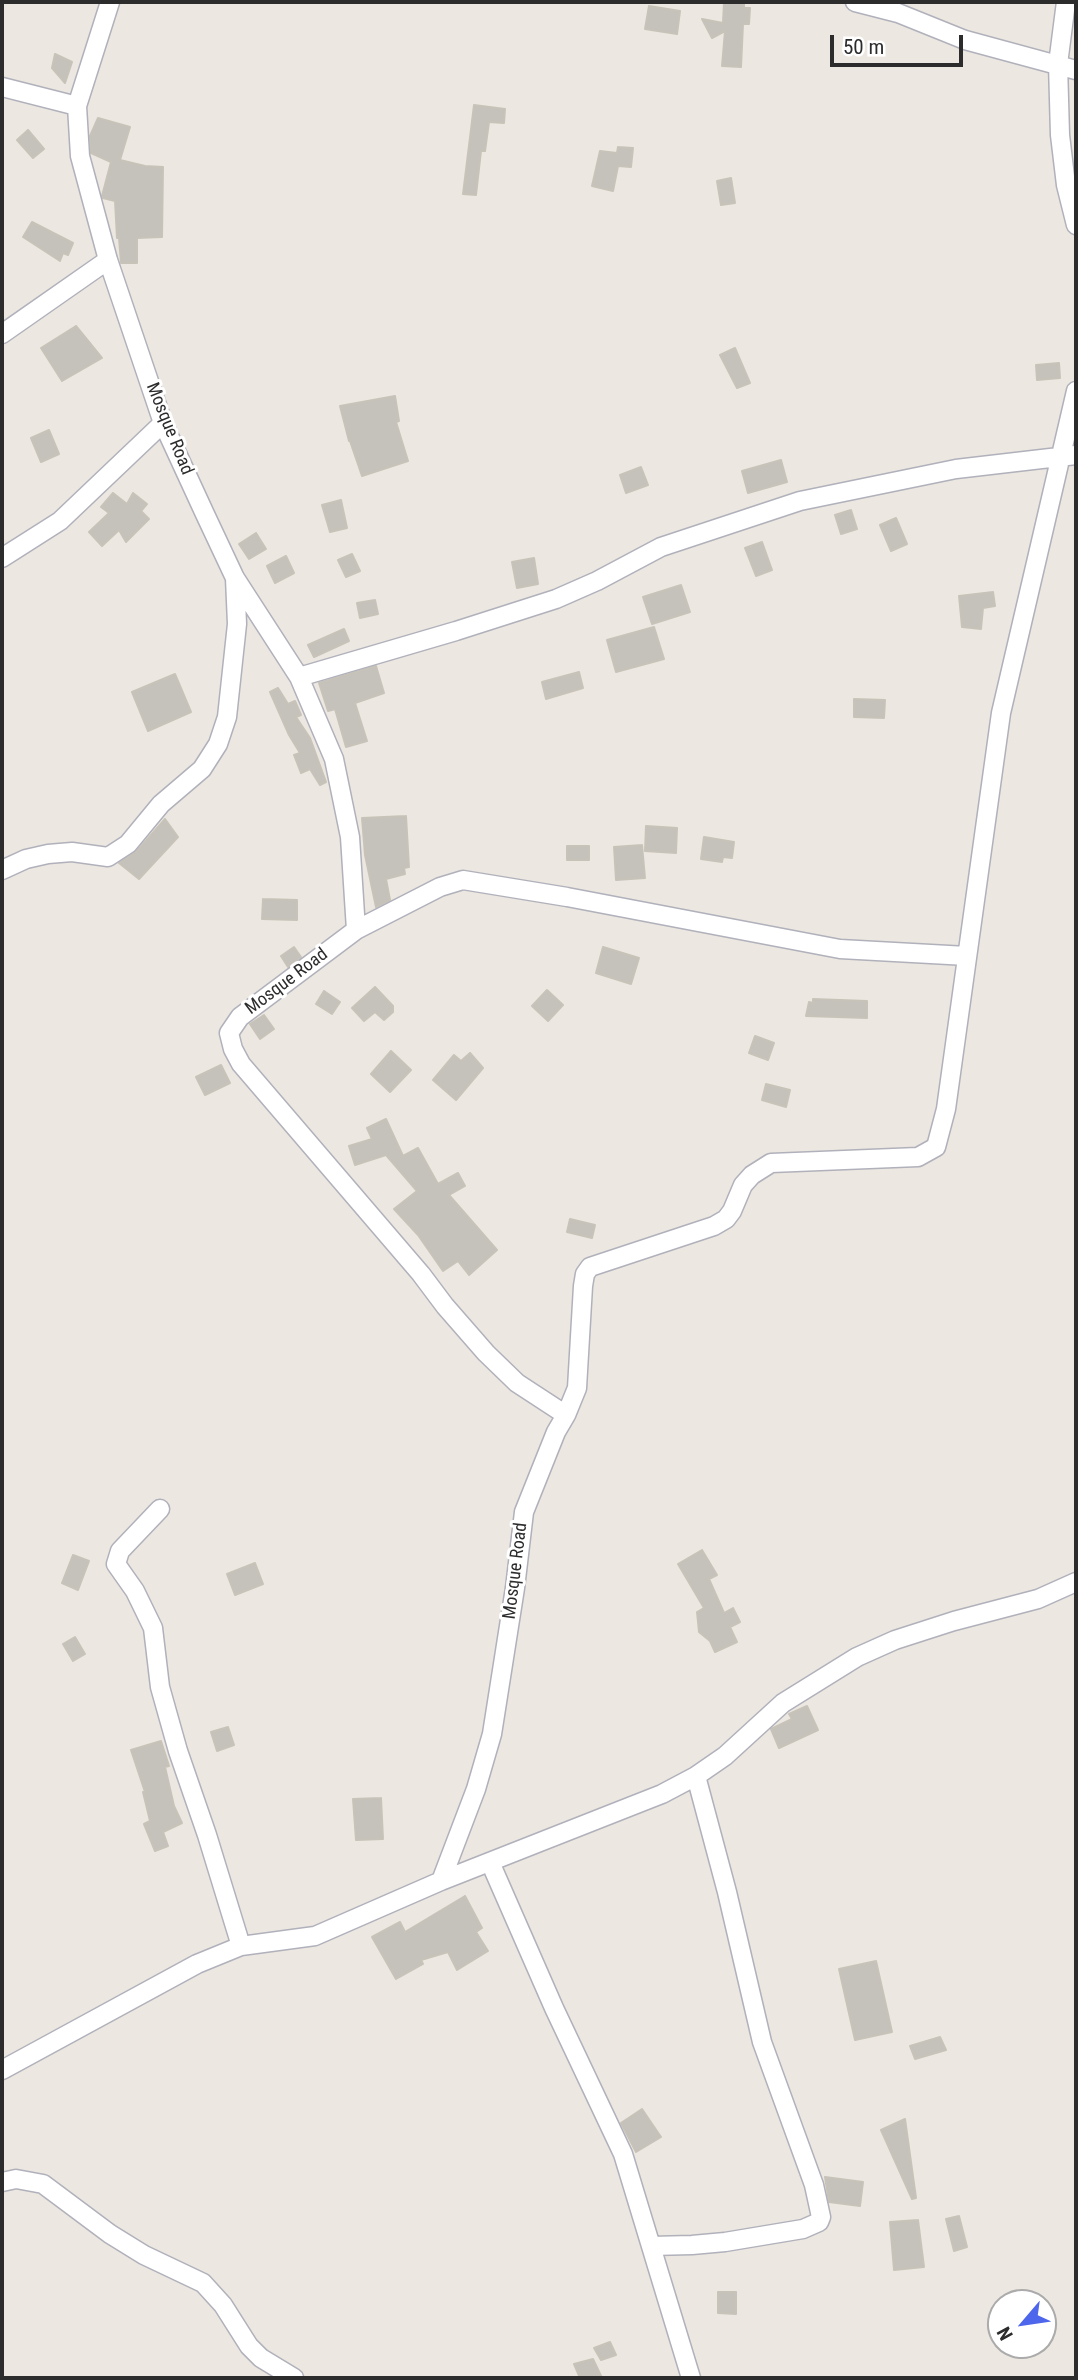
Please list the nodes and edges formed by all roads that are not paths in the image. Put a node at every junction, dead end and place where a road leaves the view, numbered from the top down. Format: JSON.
{"nodes":[{"id":1,"x":110,"y":2,"type":"edge"},
{"id":2,"x":855,"y":2,"type":"edge"},
{"id":3,"x":1066,"y":2,"type":"edge"},
{"id":4,"x":1058,"y":64,"type":"junction"},
{"id":5,"x":1076,"y":70,"type":"edge"},
{"id":6,"x":2,"y":87,"type":"edge"},
{"id":7,"x":77,"y":106,"type":"junction"},
{"id":8,"x":1076,"y":225,"type":"edge"},
{"id":9,"x":108,"y":260,"type":"junction"},
{"id":10,"x":2,"y":334,"type":"edge"},
{"id":11,"x":1076,"y":391,"type":"edge"},
{"id":12,"x":163,"y":423,"type":"junction"},
{"id":13,"x":1068,"y":455,"type":"edge"},
{"id":14,"x":2,"y":558,"type":"edge"},
{"id":15,"x":236,"y":578,"type":"junction"},
{"id":16,"x":299,"y":677,"type":"junction"},
{"id":17,"x":2,"y":870,"type":"edge"},
{"id":18,"x":356,"y":930,"type":"junction"},
{"id":19,"x":967,"y":956,"type":"junction"},
{"id":20,"x":566,"y":1415,"type":"junction"},
{"id":21,"x":160,"y":1509,"type":"dead end"},
{"id":22,"x":1076,"y":1582,"type":"edge"},
{"id":23,"x":696,"y":1776,"type":"junction"},
{"id":24,"x":490,"y":1862,"type":"junction"},
{"id":25,"x":441,"y":1881,"type":"junction"},
{"id":26,"x":241,"y":1946,"type":"junction"},
{"id":27,"x":2,"y":2070,"type":"edge"},
{"id":28,"x":2,"y":2182,"type":"edge"},
{"id":29,"x":651,"y":2246,"type":"junction"},
{"id":30,"x":294,"y":2378,"type":"edge"},
{"id":31,"x":691,"y":2378,"type":"edge"}],
"edges":[{"from":1,"to":7,"type":"street","name":"Mosque Road"},
{"from":2,"to":4,"type":"street"},
{"from":3,"to":4,"type":"street"},
{"from":4,"to":5,"type":"street"},
{"from":4,"to":8,"type":"street"},
{"from":6,"to":7,"type":"street"},
{"from":7,"to":9,"type":"street","name":"Mosque Road"},
{"from":9,"to":10,"type":"street"},
{"from":9,"to":12,"type":"street","name":"Mosque Road"},
{"from":11,"to":13,"type":"street"},
{"from":12,"to":14,"type":"street"},
{"from":12,"to":15,"type":"street","name":"Mosque Road"},
{"from":13,"to":16,"type":"street"},
{"from":13,"to":19,"type":"street"},
{"from":15,"to":16,"type":"street","name":"Mosque Road"},
{"from":15,"to":17,"type":"street"},
{"from":16,"to":18,"type":"street","name":"Mosque Road"},
{"from":18,"to":19,"type":"street"},
{"from":18,"to":20,"type":"street","name":"Mosque Road"},
{"from":19,"to":20,"type":"street"},
{"from":20,"to":25,"type":"street","name":"Mosque Road"},
{"from":21,"to":26,"type":"street"},
{"from":22,"to":23,"type":"street"},
{"from":23,"to":24,"type":"street"},
{"from":23,"to":29,"type":"street"},
{"from":24,"to":25,"type":"street"},
{"from":24,"to":29,"type":"street"},
{"from":25,"to":26,"type":"street"},
{"from":26,"to":27,"type":"street"},
{"from":28,"to":30,"type":"street"},
{"from":29,"to":31,"type":"street"}]}
